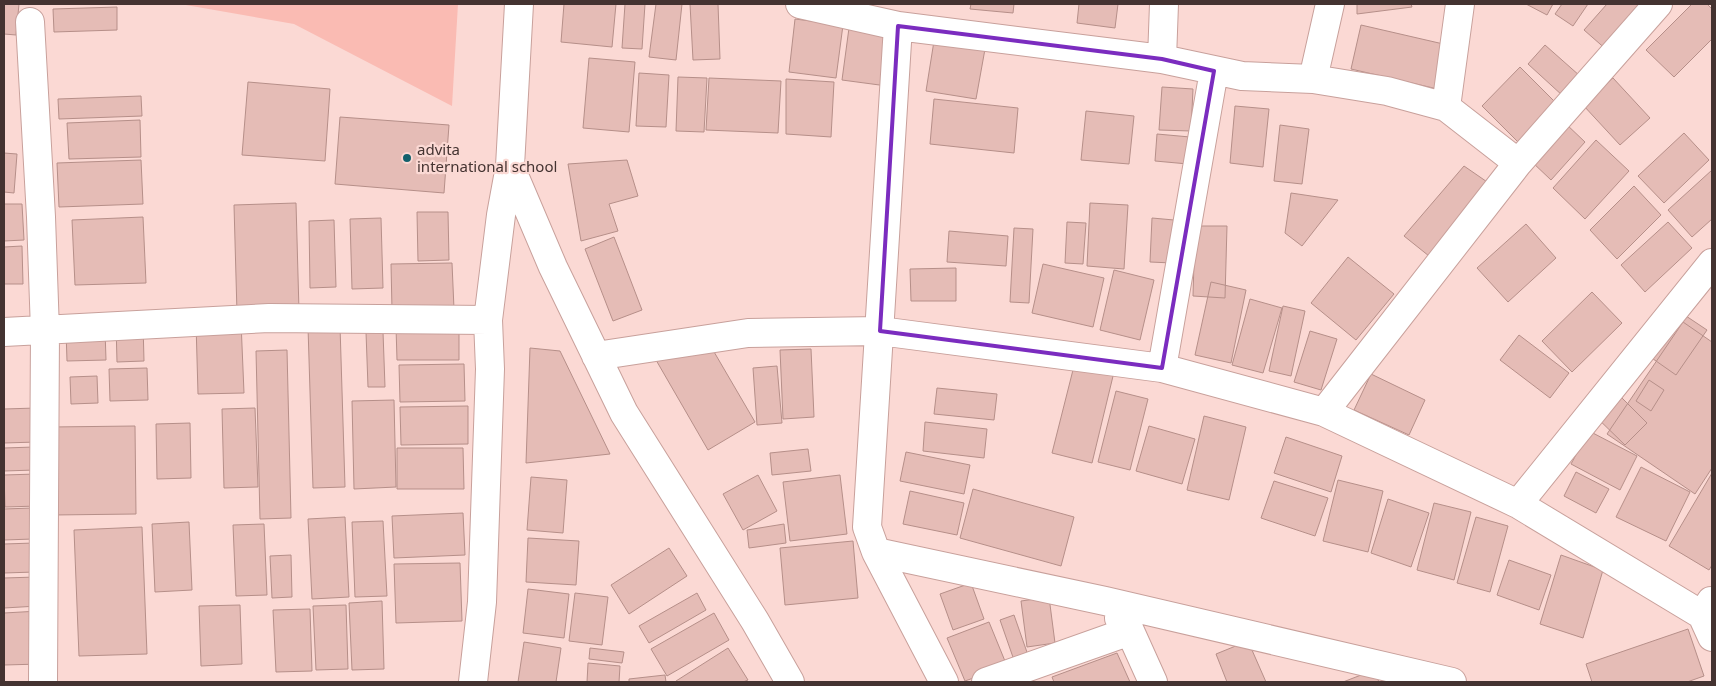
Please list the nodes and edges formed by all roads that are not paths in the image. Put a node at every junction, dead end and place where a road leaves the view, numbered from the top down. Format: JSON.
{"nodes":[{"id":1,"x":519,"y":4,"type":"edge"},
{"id":2,"x":800,"y":4,"type":"edge"},
{"id":3,"x":1164,"y":4,"type":"edge"},
{"id":4,"x":1330,"y":4,"type":"edge"},
{"id":5,"x":1460,"y":4,"type":"edge"},
{"id":6,"x":1658,"y":4,"type":"edge"},
{"id":7,"x":30,"y":22,"type":"dead end"},
{"id":8,"x":898,"y":26,"type":"junction"},
{"id":9,"x":1162,"y":59,"type":"junction"},
{"id":10,"x":1214,"y":70,"type":"junction"},
{"id":11,"x":1314,"y":79,"type":"junction"},
{"id":12,"x":1446,"y":107,"type":"junction"},
{"id":13,"x":1518,"y":163,"type":"junction"},
{"id":14,"x":510,"y":166,"type":"junction"},
{"id":15,"x":1712,"y":263,"type":"edge"},
{"id":16,"x":488,"y":320,"type":"junction"},
{"id":17,"x":45,"y":331,"type":"junction"},
{"id":18,"x":880,"y":331,"type":"junction"},
{"id":19,"x":4,"y":332,"type":"edge"},
{"id":20,"x":596,"y":356,"type":"junction"},
{"id":21,"x":1162,"y":368,"type":"junction"},
{"id":22,"x":1324,"y":412,"type":"junction"},
{"id":23,"x":1518,"y":504,"type":"junction"},
{"id":24,"x":876,"y":552,"type":"junction"},
{"id":25,"x":1105,"y":601,"type":"junction"},
{"id":26,"x":1709,"y":617,"type":"edge"},
{"id":27,"x":1130,"y":631,"type":"junction"},
{"id":28,"x":43,"y":682,"type":"edge"},
{"id":29,"x":473,"y":682,"type":"edge"},
{"id":30,"x":790,"y":682,"type":"edge"},
{"id":31,"x":944,"y":682,"type":"edge"},
{"id":32,"x":986,"y":682,"type":"edge"},
{"id":33,"x":1153,"y":682,"type":"edge"},
{"id":34,"x":1452,"y":682,"type":"edge"}],
"edges":[{"from":1,"to":14,"type":"street"},
{"from":2,"to":8,"type":"street"},
{"from":3,"to":9,"type":"street"},
{"from":4,"to":11,"type":"street"},
{"from":5,"to":12,"type":"street"},
{"from":6,"to":13,"type":"street"},
{"from":7,"to":17,"type":"street"},
{"from":8,"to":9,"type":"street"},
{"from":8,"to":18,"type":"street"},
{"from":9,"to":10,"type":"street"},
{"from":10,"to":11,"type":"street"},
{"from":10,"to":21,"type":"street"},
{"from":11,"to":12,"type":"street"},
{"from":12,"to":13,"type":"street"},
{"from":13,"to":22,"type":"street"},
{"from":14,"to":16,"type":"street"},
{"from":14,"to":20,"type":"street"},
{"from":15,"to":23,"type":"street"},
{"from":16,"to":17,"type":"street"},
{"from":16,"to":29,"type":"street"},
{"from":17,"to":19,"type":"street"},
{"from":17,"to":28,"type":"street"},
{"from":18,"to":20,"type":"street"},
{"from":18,"to":21,"type":"street"},
{"from":18,"to":24,"type":"street"},
{"from":20,"to":30,"type":"street"},
{"from":21,"to":22,"type":"street"},
{"from":22,"to":23,"type":"street"},
{"from":23,"to":26,"type":"street"},
{"from":24,"to":25,"type":"street"},
{"from":24,"to":31,"type":"street"},
{"from":25,"to":27,"type":"street"},
{"from":25,"to":34,"type":"street"},
{"from":27,"to":32,"type":"street"},
{"from":27,"to":33,"type":"street"}]}
